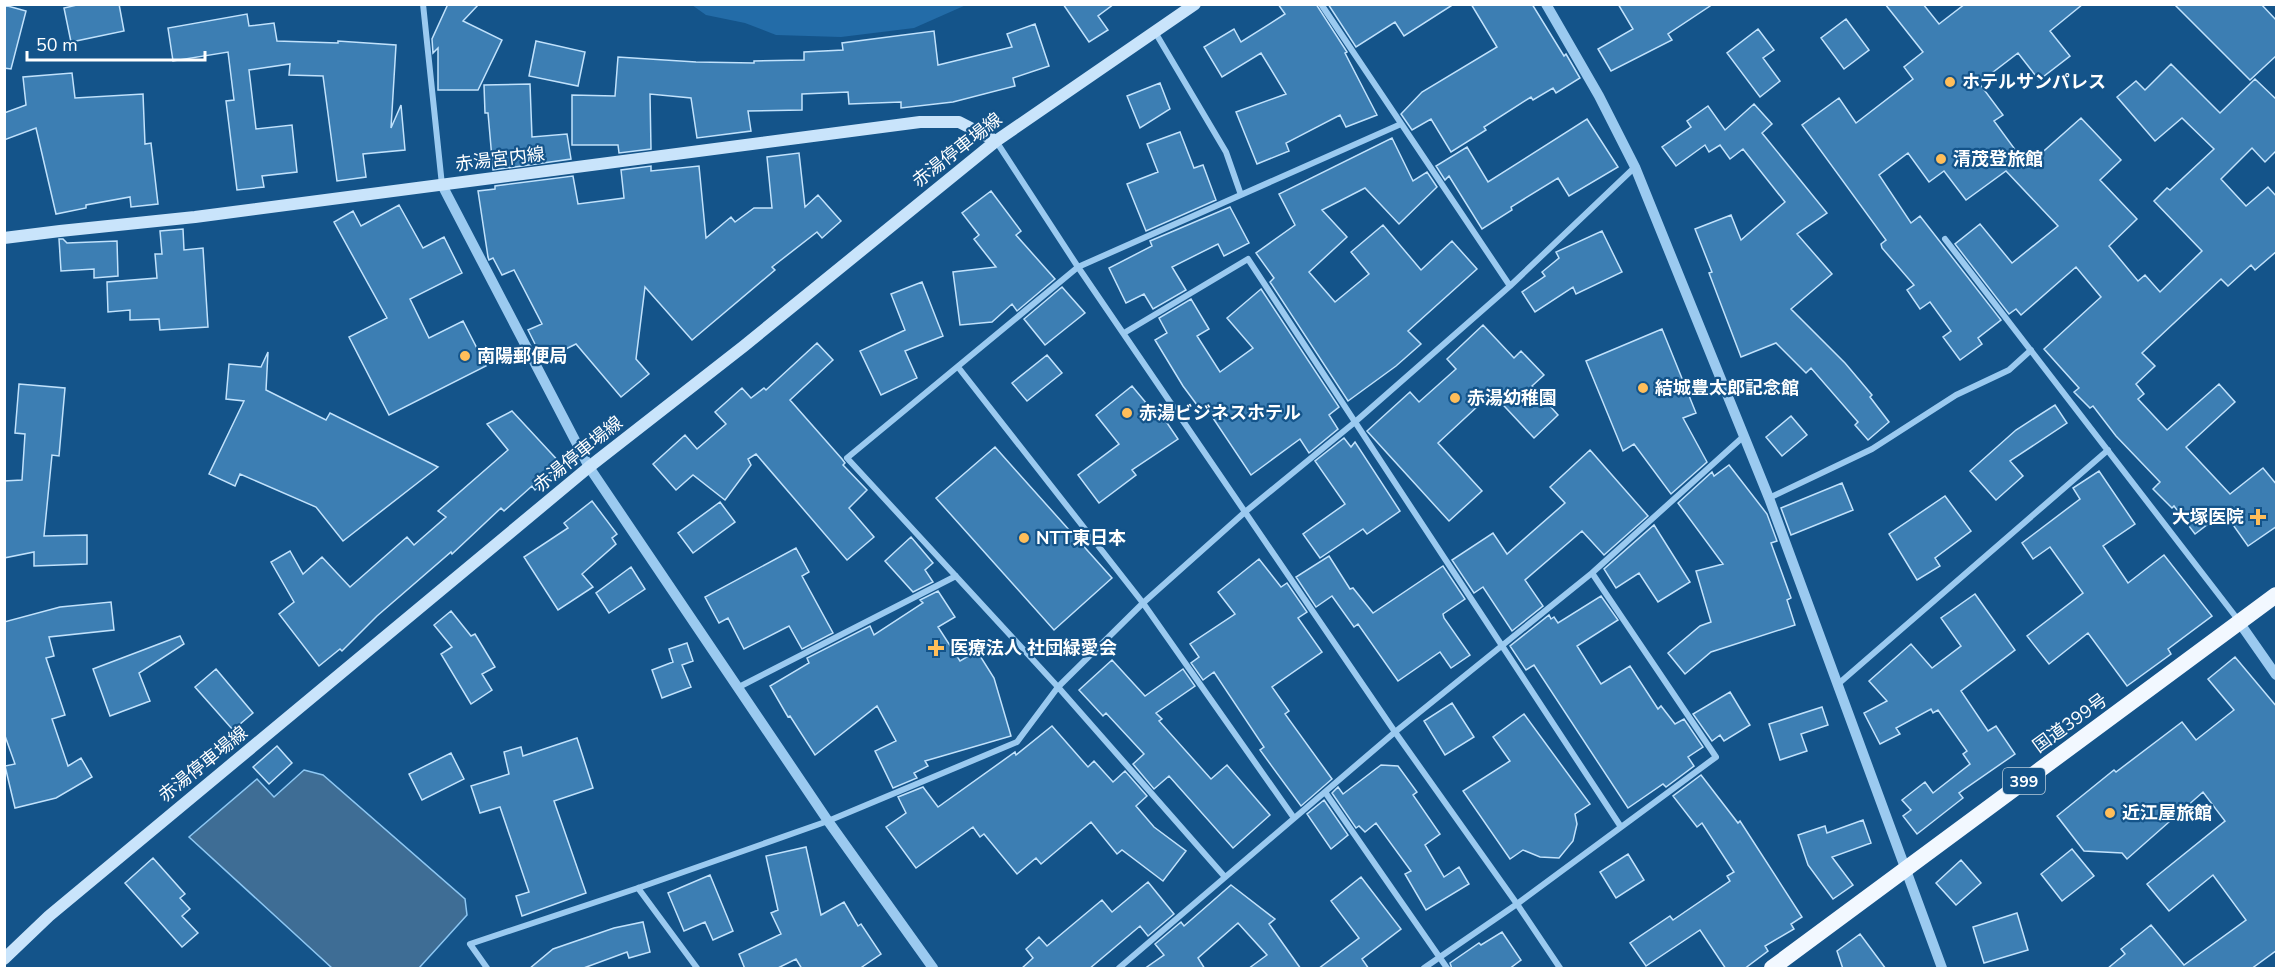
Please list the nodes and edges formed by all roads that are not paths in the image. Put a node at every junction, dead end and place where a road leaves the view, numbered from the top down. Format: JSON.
{"nodes":[{"id":1,"x":423,"y":4,"type":"edge"},
{"id":2,"x":1194,"y":4,"type":"edge"},
{"id":3,"x":1321,"y":4,"type":"edge"},
{"id":4,"x":1546,"y":4,"type":"edge"},
{"id":5,"x":1155,"y":30,"type":"junction"},
{"id":6,"x":1401,"y":124,"type":"junction"},
{"id":7,"x":996,"y":141,"type":"junction"},
{"id":8,"x":1635,"y":167,"type":"junction"},
{"id":9,"x":442,"y":185,"type":"junction"},
{"id":10,"x":1241,"y":195,"type":"junction"},
{"id":11,"x":4,"y":238,"type":"edge"},
{"id":12,"x":1945,"y":239,"type":"dead end"},
{"id":13,"x":1078,"y":267,"type":"junction"},
{"id":14,"x":1510,"y":286,"type":"junction"},
{"id":15,"x":1124,"y":333,"type":"junction"},
{"id":16,"x":2031,"y":350,"type":"junction"},
{"id":17,"x":957,"y":367,"type":"junction"},
{"id":18,"x":1355,"y":422,"type":"junction"},
{"id":19,"x":1745,"y":435,"type":"junction"},
{"id":20,"x":2108,"y":450,"type":"junction"},
{"id":21,"x":589,"y":467,"type":"junction"},
{"id":22,"x":1769,"y":498,"type":"junction"},
{"id":23,"x":1245,"y":512,"type":"junction"},
{"id":24,"x":1592,"y":573,"type":"junction"},
{"id":25,"x":956,"y":576,"type":"junction"},
{"id":26,"x":2277,"y":595,"type":"edge"},
{"id":27,"x":1143,"y":603,"type":"junction"},
{"id":28,"x":2239,"y":622,"type":"junction"},
{"id":29,"x":1502,"y":645,"type":"junction"},
{"id":30,"x":2277,"y":675,"type":"edge"},
{"id":31,"x":1837,"y":685,"type":"junction"},
{"id":32,"x":1058,"y":687,"type":"junction"},
{"id":33,"x":737,"y":689,"type":"junction"},
{"id":34,"x":1395,"y":732,"type":"junction"},
{"id":35,"x":1325,"y":792,"type":"junction"},
{"id":36,"x":1294,"y":818,"type":"junction"},
{"id":37,"x":828,"y":821,"type":"junction"},
{"id":38,"x":1621,"y":827,"type":"junction"},
{"id":39,"x":1904,"y":870,"type":"junction"},
{"id":40,"x":1225,"y":877,"type":"junction"},
{"id":41,"x":639,"y":888,"type":"junction"},
{"id":42,"x":1517,"y":904,"type":"junction"},
{"id":43,"x":1439,"y":957,"type":"junction"},
{"id":44,"x":4,"y":959,"type":"edge"},
{"id":45,"x":486,"y":969,"type":"edge"},
{"id":46,"x":697,"y":969,"type":"edge"},
{"id":47,"x":933,"y":969,"type":"edge"},
{"id":48,"x":1119,"y":969,"type":"edge"},
{"id":49,"x":1424,"y":969,"type":"edge"},
{"id":50,"x":1447,"y":969,"type":"edge"},
{"id":51,"x":1560,"y":969,"type":"edge"},
{"id":52,"x":1772,"y":969,"type":"edge"},
{"id":53,"x":1942,"y":969,"type":"edge"}],
"edges":[{"from":1,"to":9,"type":"street"},
{"from":2,"to":5,"type":"main road","name":"赤湯停車場線"},
{"from":3,"to":6,"type":"street"},
{"from":4,"to":8,"type":"street"},
{"from":5,"to":7,"type":"main road","name":"赤湯停車場線"},
{"from":5,"to":10,"type":"street"},
{"from":6,"to":10,"type":"street"},
{"from":6,"to":14,"type":"street"},
{"from":7,"to":9,"type":"main road","name":"赤湯宮内線"},
{"from":7,"to":13,"type":"street"},
{"from":7,"to":21,"type":"main road","name":"赤湯停車場線"},
{"from":8,"to":14,"type":"street"},
{"from":8,"to":19,"type":"street"},
{"from":9,"to":11,"type":"main road","name":"赤湯宮内線"},
{"from":9,"to":21,"type":"street"},
{"from":10,"to":13,"type":"street"},
{"from":12,"to":16,"type":"street"},
{"from":13,"to":15,"type":"street"},
{"from":13,"to":17,"type":"street"},
{"from":14,"to":18,"type":"street"},
{"from":15,"to":18,"type":"street"},
{"from":15,"to":23,"type":"street"},
{"from":16,"to":20,"type":"street"},
{"from":16,"to":22,"type":"street"},
{"from":17,"to":25,"type":"street"},
{"from":17,"to":27,"type":"street"},
{"from":18,"to":23,"type":"street"},
{"from":18,"to":29,"type":"street"},
{"from":19,"to":22,"type":"street"},
{"from":19,"to":24,"type":"street"},
{"from":20,"to":28,"type":"street"},
{"from":20,"to":31,"type":"street"},
{"from":21,"to":33,"type":"street"},
{"from":21,"to":44,"type":"main road","name":"赤湯停車場線"},
{"from":22,"to":31,"type":"street"},
{"from":23,"to":27,"type":"street"},
{"from":23,"to":34,"type":"street"},
{"from":24,"to":29,"type":"street"},
{"from":24,"to":38,"type":"street"},
{"from":25,"to":32,"type":"street"},
{"from":25,"to":33,"type":"street"},
{"from":26,"to":28,"type":"highway","name":"国道399号","number":"399"},
{"from":27,"to":32,"type":"street"},
{"from":27,"to":36,"type":"street"},
{"from":28,"to":30,"type":"street"},
{"from":28,"to":39,"type":"highway","name":"国道399号","number":"399"},
{"from":29,"to":34,"type":"street"},
{"from":29,"to":38,"type":"street"},
{"from":31,"to":39,"type":"street"},
{"from":32,"to":37,"type":"street"},
{"from":32,"to":40,"type":"street"},
{"from":33,"to":37,"type":"street"},
{"from":34,"to":35,"type":"street"},
{"from":34,"to":42,"type":"street"},
{"from":35,"to":36,"type":"street"},
{"from":35,"to":43,"type":"street"},
{"from":36,"to":40,"type":"street"},
{"from":37,"to":41,"type":"street"},
{"from":37,"to":47,"type":"street"},
{"from":38,"to":42,"type":"street"},
{"from":39,"to":52,"type":"highway","name":"国道399号","number":"399"},
{"from":39,"to":53,"type":"street"},
{"from":40,"to":48,"type":"street"},
{"from":41,"to":45,"type":"street"},
{"from":41,"to":46,"type":"street"},
{"from":42,"to":43,"type":"street"},
{"from":42,"to":51,"type":"street"},
{"from":43,"to":49,"type":"street"},
{"from":43,"to":50,"type":"street"}]}
